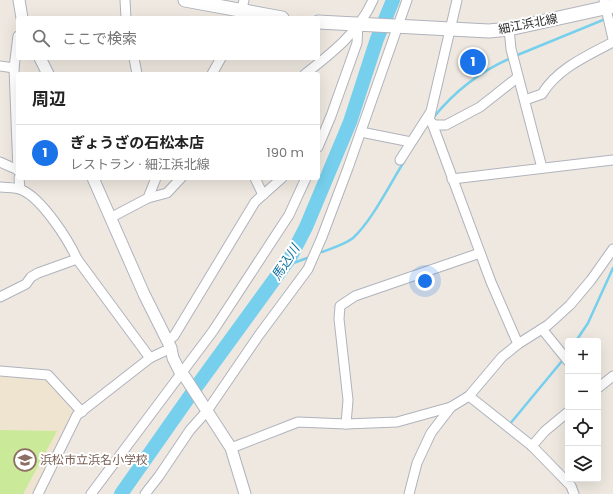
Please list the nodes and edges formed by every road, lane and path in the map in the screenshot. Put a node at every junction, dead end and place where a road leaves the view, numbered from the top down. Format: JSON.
{"nodes":[{"id":1,"x":19,"y":0,"type":"edge"},
{"id":2,"x":125,"y":0,"type":"edge"},
{"id":3,"x":185,"y":0,"type":"edge"},
{"id":4,"x":372,"y":0,"type":"edge"},
{"id":5,"x":407,"y":0,"type":"edge"},
{"id":6,"x":457,"y":0,"type":"edge"},
{"id":7,"x":242,"y":9,"type":"edge"},
{"id":8,"x":608,"y":10,"type":"edge"},
{"id":9,"x":22,"y":16,"type":"edge"},
{"id":10,"x":126,"y":16,"type":"edge"},
{"id":11,"x":273,"y":16,"type":"edge"},
{"id":12,"x":320,"y":22,"type":"edge"},
{"id":13,"x":361,"y":24,"type":"junction"},
{"id":14,"x":397,"y":25,"type":"junction"},
{"id":15,"x":451,"y":29,"type":"junction"},
{"id":16,"x":509,"y":29,"type":"junction"},
{"id":17,"x":613,"y":39,"type":"edge"},
{"id":18,"x":613,"y":42,"type":"edge"},
{"id":19,"x":16,"y":52,"type":"edge"},
{"id":20,"x":41,"y":60,"type":"edge"},
{"id":21,"x":134,"y":60,"type":"edge"},
{"id":22,"x":220,"y":60,"type":"edge"},
{"id":23,"x":0,"y":66,"type":"edge"},
{"id":24,"x":14,"y":68,"type":"junction"},
{"id":25,"x":47,"y":72,"type":"edge"},
{"id":26,"x":137,"y":72,"type":"edge"},
{"id":27,"x":213,"y":72,"type":"edge"},
{"id":28,"x":307,"y":72,"type":"edge"},
{"id":29,"x":518,"y":76,"type":"junction"},
{"id":30,"x":525,"y":100,"type":"junction"},
{"id":31,"x":16,"y":119,"type":"edge"},
{"id":32,"x":431,"y":119,"type":"junction"},
{"id":33,"x":361,"y":132,"type":"junction"},
{"id":34,"x":411,"y":142,"type":"junction"},
{"id":35,"x":320,"y":143,"type":"edge"},
{"id":36,"x":400,"y":160,"type":"dead end"},
{"id":37,"x":613,"y":160,"type":"edge"},
{"id":38,"x":0,"y":162,"type":"edge"},
{"id":39,"x":542,"y":168,"type":"junction"},
{"id":40,"x":16,"y":169,"type":"edge"},
{"id":41,"x":452,"y":179,"type":"junction"},
{"id":42,"x":19,"y":180,"type":"edge"},
{"id":43,"x":94,"y":180,"type":"edge"},
{"id":44,"x":155,"y":180,"type":"edge"},
{"id":45,"x":179,"y":180,"type":"edge"},
{"id":46,"x":256,"y":180,"type":"edge"},
{"id":47,"x":280,"y":180,"type":"edge"},
{"id":48,"x":305,"y":180,"type":"edge"},
{"id":49,"x":0,"y":188,"type":"edge"},
{"id":50,"x":20,"y":189,"type":"junction"},
{"id":51,"x":263,"y":195,"type":"junction"},
{"id":52,"x":148,"y":198,"type":"junction"},
{"id":53,"x":110,"y":218,"type":"junction"},
{"id":54,"x":613,"y":249,"type":"edge"},
{"id":55,"x":480,"y":253,"type":"junction"},
{"id":56,"x":78,"y":259,"type":"junction"},
{"id":57,"x":0,"y":297,"type":"edge"},
{"id":58,"x":542,"y":329,"type":"junction"},
{"id":59,"x":169,"y":344,"type":"junction"},
{"id":60,"x":518,"y":344,"type":"junction"},
{"id":61,"x":565,"y":357,"type":"edge"},
{"id":62,"x":150,"y":358,"type":"junction"},
{"id":63,"x":0,"y":371,"type":"edge"},
{"id":64,"x":183,"y":375,"type":"junction"},
{"id":65,"x":613,"y":376,"type":"edge"},
{"id":66,"x":601,"y":386,"type":"edge"},
{"id":67,"x":469,"y":396,"type":"junction"},
{"id":68,"x":451,"y":407,"type":"junction"},
{"id":69,"x":206,"y":409,"type":"junction"},
{"id":70,"x":82,"y":412,"type":"junction"},
{"id":71,"x":565,"y":414,"type":"edge"},
{"id":72,"x":346,"y":424,"type":"junction"},
{"id":73,"x":532,"y":446,"type":"junction"},
{"id":74,"x":231,"y":448,"type":"junction"},
{"id":75,"x":38,"y":494,"type":"edge"},
{"id":76,"x":91,"y":494,"type":"edge"},
{"id":77,"x":145,"y":494,"type":"edge"},
{"id":78,"x":246,"y":494,"type":"edge"},
{"id":79,"x":409,"y":494,"type":"edge"},
{"id":80,"x":574,"y":494,"type":"edge"}],
"edges":[{"from":1,"to":9,"type":"street"},
{"from":2,"to":10,"type":"street"},
{"from":3,"to":7,"type":"main road"},
{"from":4,"to":13,"type":"street"},
{"from":5,"to":14,"type":"street"},
{"from":6,"to":15,"type":"street"},
{"from":7,"to":11,"type":"main road"},
{"from":8,"to":16,"type":"main road","name":"細江浜北線"},
{"from":8,"to":17,"type":"street"},
{"from":12,"to":13,"type":"main road"},
{"from":13,"to":14,"type":"main road","name":"細江浜北線"},
{"from":13,"to":28,"type":"street"},
{"from":13,"to":35,"type":"street"},
{"from":14,"to":15,"type":"main road","name":"細江浜北線"},
{"from":14,"to":33,"type":"street"},
{"from":15,"to":16,"type":"main road","name":"細江浜北線"},
{"from":15,"to":32,"type":"street"},
{"from":16,"to":29,"type":"street"},
{"from":18,"to":30,"type":"street"},
{"from":19,"to":24,"type":"street"},
{"from":20,"to":25,"type":"street"},
{"from":21,"to":26,"type":"street"},
{"from":22,"to":27,"type":"street"},
{"from":23,"to":24,"type":"street"},
{"from":24,"to":31,"type":"street"},
{"from":29,"to":30,"type":"street"},
{"from":29,"to":32,"type":"street"},
{"from":30,"to":39,"type":"street"},
{"from":32,"to":34,"type":"street"},
{"from":32,"to":41,"type":"street"},
{"from":33,"to":34,"type":"street"},
{"from":33,"to":69,"type":"street"},
{"from":34,"to":36,"type":"street"},
{"from":37,"to":39,"type":"street"},
{"from":38,"to":40,"type":"street"},
{"from":39,"to":41,"type":"street"},
{"from":41,"to":55,"type":"street"},
{"from":42,"to":50,"type":"street"},
{"from":43,"to":53,"type":"street"},
{"from":44,"to":52,"type":"street"},
{"from":45,"to":52,"type":"street"},
{"from":46,"to":51,"type":"street"},
{"from":47,"to":51,"type":"street"},
{"from":48,"to":64,"type":"street"},
{"from":49,"to":50,"type":"street"},
{"from":50,"to":56,"type":"street"},
{"from":51,"to":59,"type":"street"},
{"from":52,"to":53,"type":"street"},
{"from":53,"to":59,"type":"street"},
{"from":54,"to":58,"type":"street"},
{"from":55,"to":60,"type":"street"},
{"from":55,"to":72,"type":"street"},
{"from":56,"to":57,"type":"street"},
{"from":56,"to":62,"type":"street"},
{"from":58,"to":60,"type":"street"},
{"from":58,"to":61,"type":"street"},
{"from":59,"to":62,"type":"street"},
{"from":59,"to":64,"type":"street"},
{"from":60,"to":67,"type":"street"},
{"from":62,"to":70,"type":"street"},
{"from":63,"to":70,"type":"street"},
{"from":64,"to":69,"type":"street"},
{"from":64,"to":76,"type":"street"},
{"from":65,"to":66,"type":"street"},
{"from":67,"to":68,"type":"street"},
{"from":67,"to":73,"type":"street"},
{"from":68,"to":72,"type":"street"},
{"from":68,"to":79,"type":"street"},
{"from":69,"to":74,"type":"street"},
{"from":69,"to":77,"type":"street"},
{"from":70,"to":75,"type":"street"},
{"from":71,"to":73,"type":"street"},
{"from":72,"to":74,"type":"street"},
{"from":73,"to":80,"type":"street"},
{"from":74,"to":78,"type":"street"}]}
